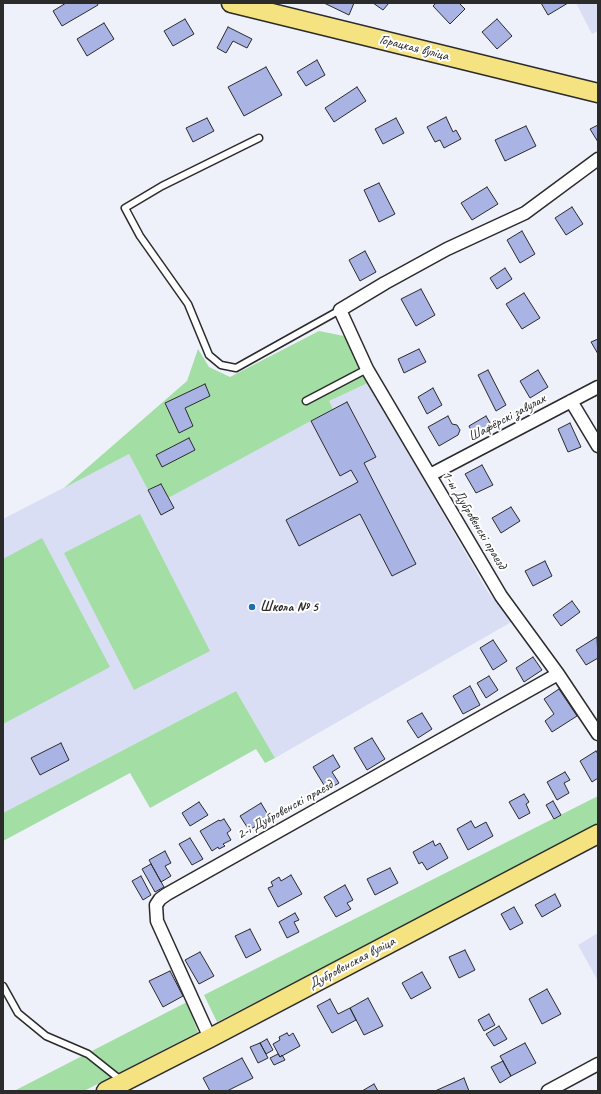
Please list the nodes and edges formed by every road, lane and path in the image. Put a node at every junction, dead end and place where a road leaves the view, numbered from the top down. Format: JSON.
{"nodes":[{"id":1,"x":231,"y":3,"type":"edge"},
{"id":2,"x":598,"y":93,"type":"edge"},
{"id":3,"x":259,"y":138,"type":"dead end"},
{"id":4,"x":598,"y":159,"type":"edge"},
{"id":5,"x":340,"y":310,"type":"junction"},
{"id":6,"x":367,"y":369,"type":"junction"},
{"id":7,"x":598,"y":387,"type":"edge"},
{"id":8,"x":306,"y":401,"type":"dead end"},
{"id":9,"x":571,"y":401,"type":"junction"},
{"id":10,"x":598,"y":446,"type":"edge"},
{"id":11,"x":430,"y":475,"type":"junction"},
{"id":12,"x":558,"y":674,"type":"junction"},
{"id":13,"x":598,"y":734,"type":"edge"},
{"id":14,"x":598,"y":834,"type":"edge"},
{"id":15,"x":3,"y":986,"type":"edge"},
{"id":16,"x":210,"y":1038,"type":"junction"},
{"id":17,"x":598,"y":1064,"type":"edge"},
{"id":18,"x":124,"y":1082,"type":"junction"},
{"id":19,"x":106,"y":1091,"type":"edge"},
{"id":20,"x":548,"y":1091,"type":"edge"}],
"edges":[{"from":1,"to":2,"type":"main road","name":"Горацкая вуліца"},
{"from":3,"to":5,"type":"lane"},
{"from":4,"to":5,"type":"street"},
{"from":5,"to":6,"type":"street","name":"1-ы Дубровенскі праезд"},
{"from":6,"to":8,"type":"lane"},
{"from":6,"to":11,"type":"street","name":"1-ы Дубровенскі праезд"},
{"from":7,"to":9,"type":"street","name":"Шафёрскі завулак"},
{"from":9,"to":10,"type":"street"},
{"from":9,"to":11,"type":"street","name":"Шафёрскі завулак"},
{"from":11,"to":12,"type":"street","name":"1-ы Дубровенскі праезд"},
{"from":12,"to":13,"type":"street","name":"1-ы Дубровенскі праезд"},
{"from":12,"to":16,"type":"street","name":"2-і Дубровенскі праезд"},
{"from":14,"to":16,"type":"main road","name":"Дубровенская вуліца"},
{"from":15,"to":18,"type":"lane"},
{"from":16,"to":18,"type":"main road","name":"Дубровенская вуліца"},
{"from":17,"to":20,"type":"street"},
{"from":18,"to":19,"type":"main road","name":"Дубровенская вуліца"}]}
